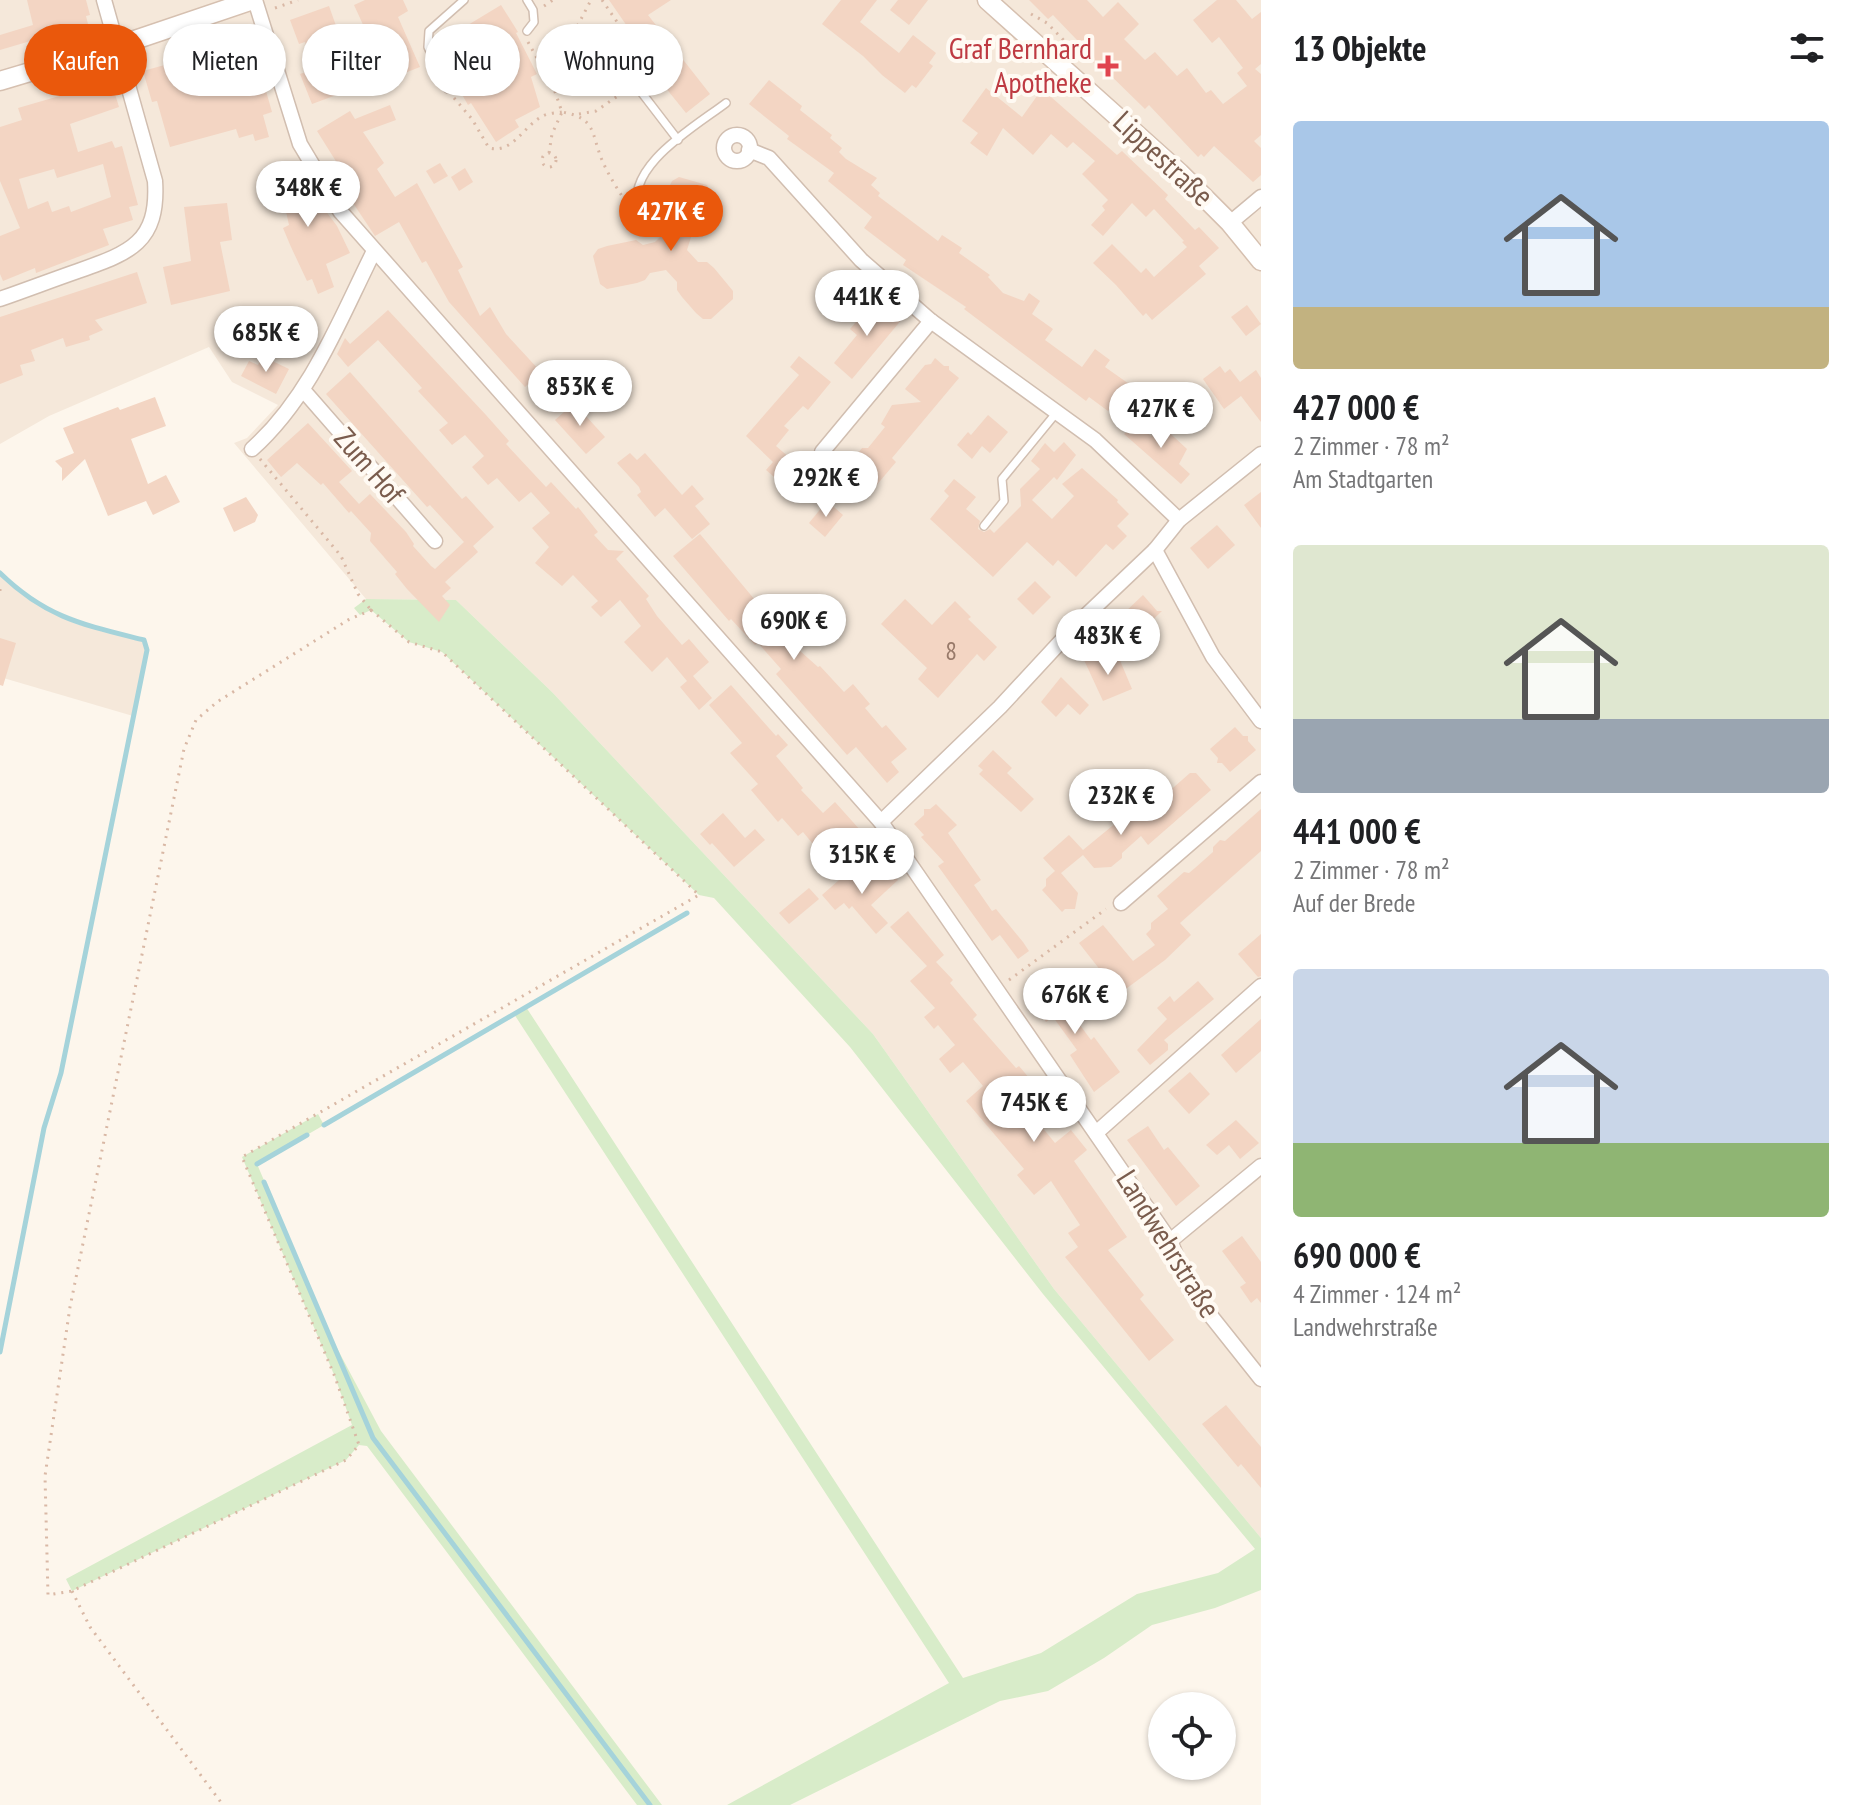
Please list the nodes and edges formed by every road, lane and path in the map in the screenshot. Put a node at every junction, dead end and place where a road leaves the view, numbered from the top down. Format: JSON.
{"nodes":[{"id":1,"x":104,"y":0,"type":"edge"},
{"id":2,"x":298,"y":0,"type":"edge"},
{"id":3,"x":464,"y":0,"type":"edge"},
{"id":4,"x":527,"y":0,"type":"edge"},
{"id":5,"x":591,"y":0,"type":"edge"},
{"id":6,"x":602,"y":0,"type":"edge"},
{"id":7,"x":987,"y":0,"type":"edge"},
{"id":8,"x":256,"y":4,"type":"edge"},
{"id":9,"x":111,"y":24,"type":"edge"},
{"id":10,"x":437,"y":24,"type":"edge"},
{"id":11,"x":578,"y":24,"type":"edge"},
{"id":12,"x":619,"y":24,"type":"edge"},
{"id":13,"x":527,"y":31,"type":"joint"},
{"id":14,"x":147,"y":37,"type":"edge"},
{"id":15,"x":536,"y":55,"type":"edge"},
{"id":16,"x":24,"y":74,"type":"edge"},
{"id":17,"x":0,"y":81,"type":"edge"},
{"id":18,"x":131,"y":96,"type":"edge"},
{"id":19,"x":454,"y":96,"type":"edge"},
{"id":20,"x":555,"y":96,"type":"edge"},
{"id":21,"x":618,"y":96,"type":"edge"},
{"id":22,"x":644,"y":96,"type":"edge"},
{"id":23,"x":726,"y":103,"type":"dead end"},
{"id":24,"x":562,"y":112,"type":"junction"},
{"id":25,"x":575,"y":114,"type":"junction"},
{"id":26,"x":678,"y":140,"type":"junction"},
{"id":27,"x":749,"y":150,"type":"dead end"},
{"id":28,"x":549,"y":153,"type":"dead end"},
{"id":29,"x":1261,"y":197,"type":"edge"},
{"id":30,"x":639,"y":212,"type":"junction"},
{"id":31,"x":1230,"y":223,"type":"junction"},
{"id":32,"x":649,"y":229,"type":"dead end"},
{"id":33,"x":374,"y":251,"type":"junction"},
{"id":34,"x":1261,"y":261,"type":"edge"},
{"id":35,"x":0,"y":299,"type":"edge"},
{"id":36,"x":931,"y":321,"type":"junction"},
{"id":37,"x":304,"y":391,"type":"junction"},
{"id":38,"x":1057,"y":412,"type":"junction"},
{"id":39,"x":252,"y":449,"type":"joint"},
{"id":40,"x":822,"y":452,"type":"dead end"},
{"id":41,"x":1261,"y":454,"type":"edge"},
{"id":42,"x":1179,"y":520,"type":"junction"},
{"id":43,"x":984,"y":526,"type":"dead end"},
{"id":44,"x":435,"y":541,"type":"dead end"},
{"id":45,"x":1155,"y":550,"type":"junction"},
{"id":46,"x":371,"y":610,"type":"junction"},
{"id":47,"x":1261,"y":721,"type":"edge"},
{"id":48,"x":1261,"y":782,"type":"edge"},
{"id":49,"x":881,"y":822,"type":"junction"},
{"id":50,"x":1121,"y":903,"type":"joint"},
{"id":51,"x":1261,"y":986,"type":"edge"},
{"id":52,"x":997,"y":990,"type":"junction"},
{"id":53,"x":1096,"y":1133,"type":"junction"},
{"id":54,"x":1261,"y":1166,"type":"edge"},
{"id":55,"x":1170,"y":1241,"type":"junction"},
{"id":56,"x":1261,"y":1379,"type":"edge"},
{"id":57,"x":72,"y":1591,"type":"junction"},
{"id":58,"x":223,"y":1805,"type":"edge"}],
"edges":[{"from":1,"to":9,"type":"street"},
{"from":2,"to":8,"type":"path"},
{"from":3,"to":10,"type":"lane"},
{"from":4,"to":13,"type":"lane"},
{"from":5,"to":11,"type":"path"},
{"from":6,"to":12,"type":"path"},
{"from":7,"to":31,"type":"main road","name":"Lippestraße"},
{"from":8,"to":14,"type":"main road"},
{"from":8,"to":33,"type":"street","name":"Landwehrstraße"},
{"from":13,"to":15,"type":"path"},
{"from":16,"to":17,"type":"main road"},
{"from":18,"to":35,"type":"street"},
{"from":19,"to":24,"type":"path"},
{"from":20,"to":24,"type":"path"},
{"from":21,"to":25,"type":"path"},
{"from":22,"to":26,"type":"lane"},
{"from":23,"to":26,"type":"lane"},
{"from":24,"to":25,"type":"path"},
{"from":24,"to":28,"type":"path"},
{"from":25,"to":30,"type":"path"},
{"from":26,"to":30,"type":"lane"},
{"from":27,"to":36,"type":"street"},
{"from":29,"to":31,"type":"street"},
{"from":30,"to":32,"type":"lane"},
{"from":31,"to":34,"type":"main road","name":"Lippestraße"},
{"from":33,"to":37,"type":"street"},
{"from":33,"to":49,"type":"street","name":"Landwehrstraße"},
{"from":36,"to":38,"type":"street"},
{"from":36,"to":40,"type":"street"},
{"from":37,"to":39,"type":"street"},
{"from":37,"to":44,"type":"street","name":"Zum Hof"},
{"from":38,"to":42,"type":"street"},
{"from":38,"to":43,"type":"lane"},
{"from":39,"to":46,"type":"path"},
{"from":41,"to":42,"type":"street"},
{"from":42,"to":45,"type":"street"},
{"from":45,"to":47,"type":"street"},
{"from":45,"to":49,"type":"street"},
{"from":46,"to":57,"type":"path"},
{"from":46,"to":57,"type":"path"},
{"from":48,"to":50,"type":"street"},
{"from":49,"to":52,"type":"street","name":"Landwehrstraße"},
{"from":50,"to":52,"type":"path"},
{"from":51,"to":53,"type":"street"},
{"from":52,"to":53,"type":"street","name":"Landwehrstraße"},
{"from":53,"to":55,"type":"street","name":"Landwehrstraße"},
{"from":54,"to":55,"type":"street"},
{"from":55,"to":56,"type":"street","name":"Landwehrstraße"},
{"from":57,"to":58,"type":"path"}]}
